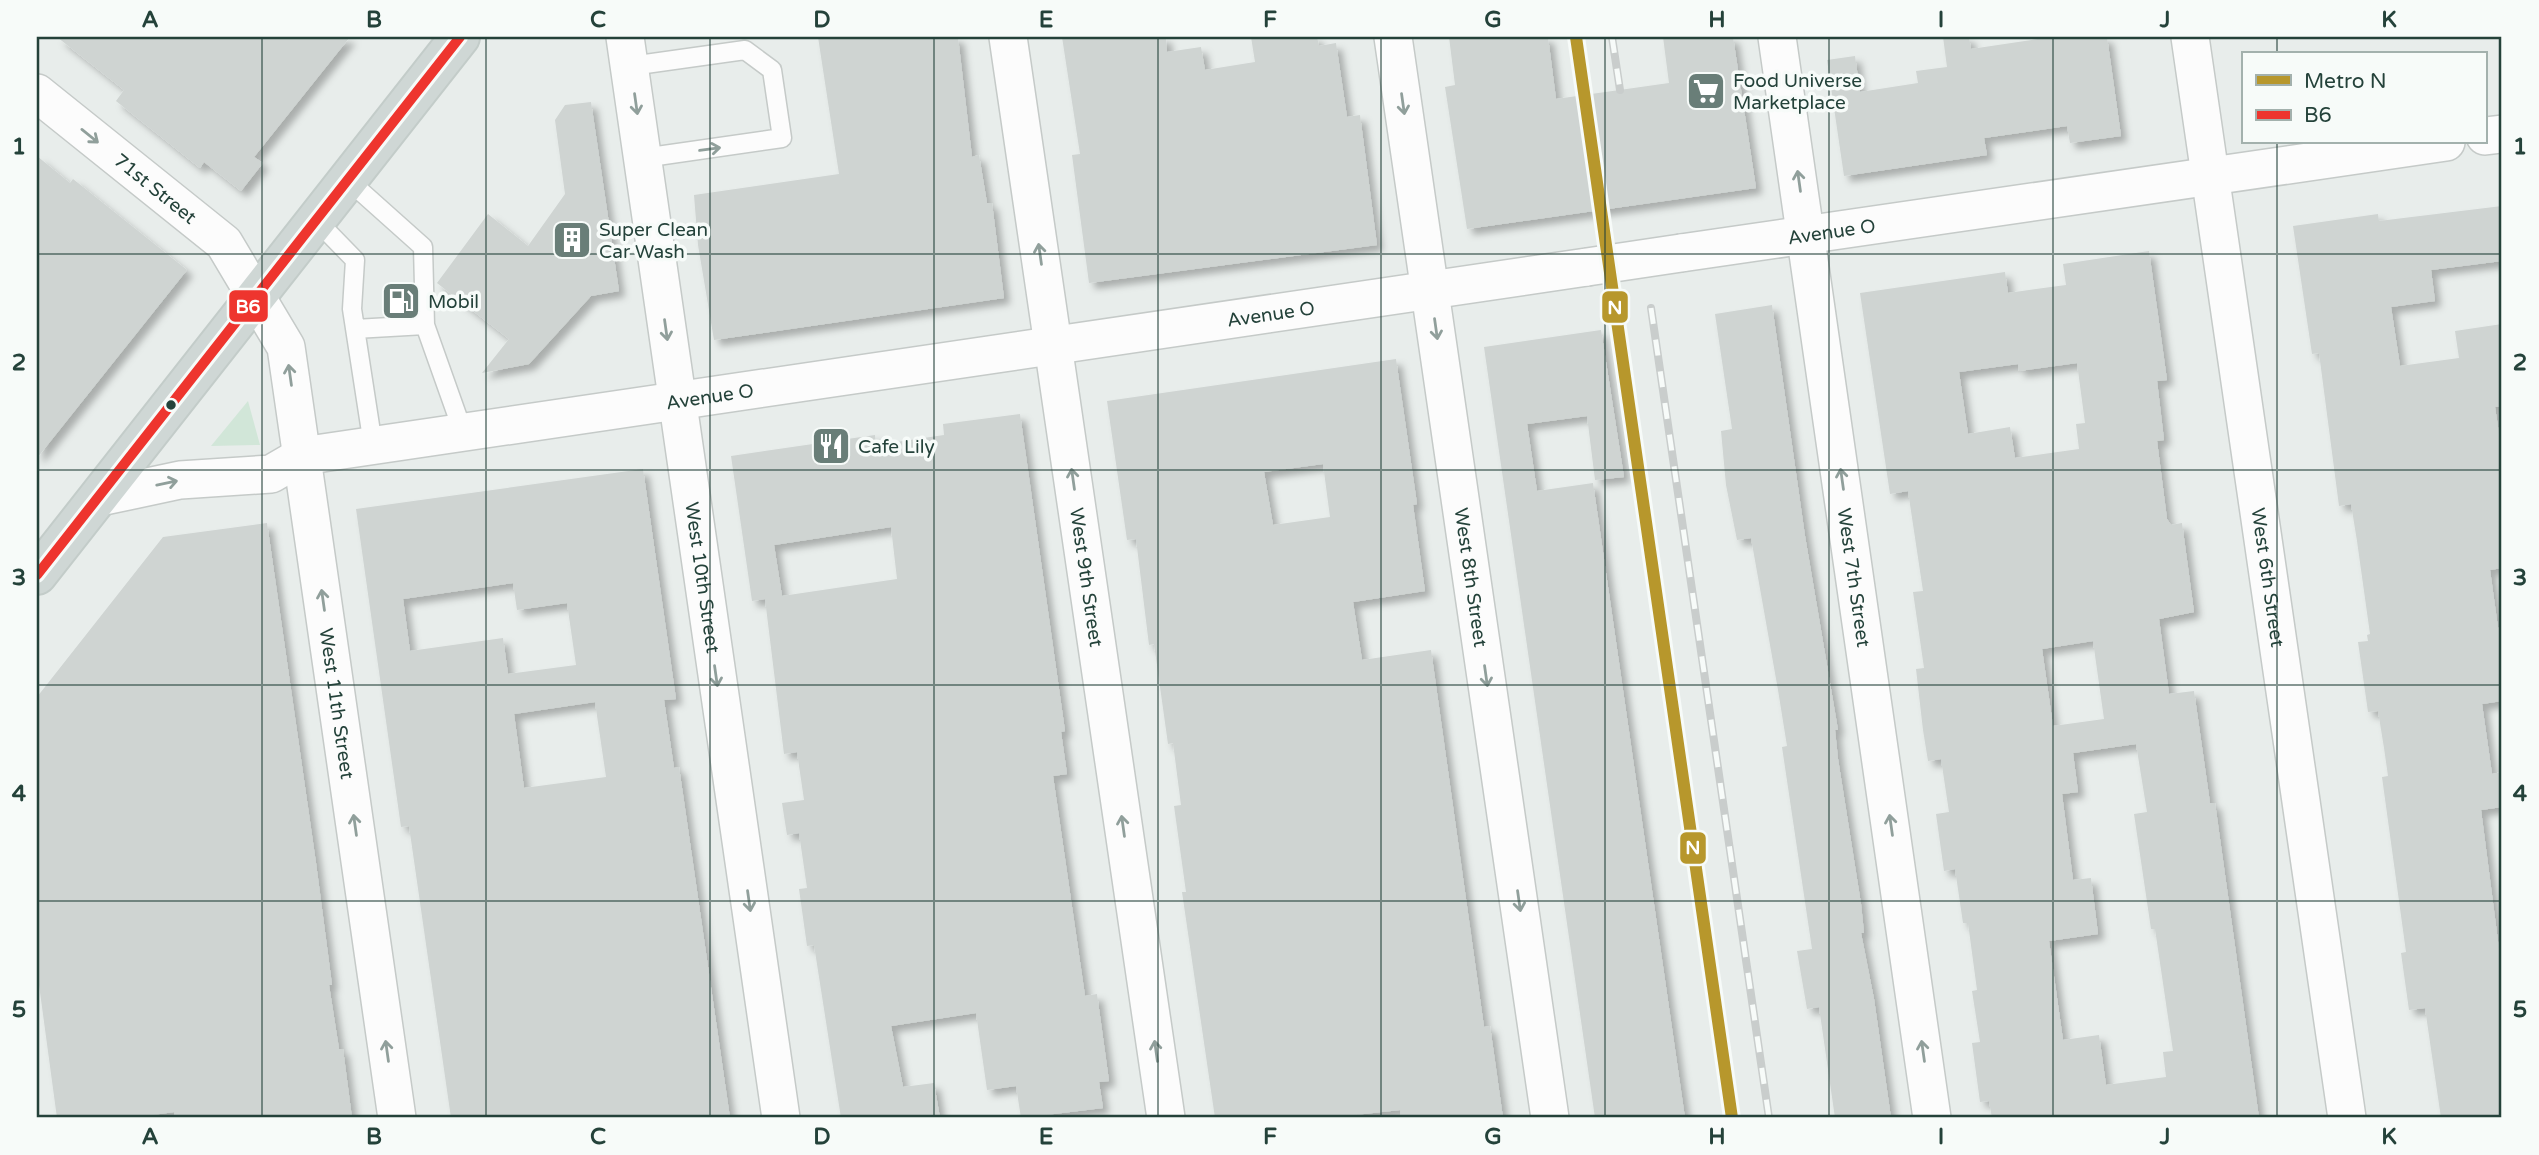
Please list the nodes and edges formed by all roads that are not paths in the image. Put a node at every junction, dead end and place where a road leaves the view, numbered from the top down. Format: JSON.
{"nodes":[{"id":1,"x":460,"y":37,"type":"edge"},
{"id":2,"x":1008,"y":37,"type":"edge"},
{"id":3,"x":1394,"y":37,"type":"edge"},
{"id":4,"x":1777,"y":37,"type":"edge"},
{"id":5,"x":2190,"y":37,"type":"edge"},
{"id":6,"x":628,"y":52,"type":"edge"},
{"id":7,"x":37,"y":93,"type":"edge"},
{"id":8,"x":2432,"y":144,"type":"edge"},
{"id":9,"x":643,"y":158,"type":"junction"},
{"id":10,"x":2211,"y":175,"type":"junction"},
{"id":11,"x":348,"y":180,"type":"junction"},
{"id":12,"x":317,"y":221,"type":"junction"},
{"id":13,"x":1807,"y":234,"type":"junction"},
{"id":14,"x":1430,"y":290,"type":"junction"},
{"id":15,"x":257,"y":297,"type":"junction"},
{"id":16,"x":425,"y":325,"type":"junction"},
{"id":17,"x":355,"y":329,"type":"junction"},
{"id":18,"x":1053,"y":345,"type":"junction"},
{"id":19,"x":676,"y":399,"type":"junction"},
{"id":20,"x":463,"y":432,"type":"junction"},
{"id":21,"x":373,"y":445,"type":"junction"},
{"id":22,"x":302,"y":456,"type":"junction"},
{"id":23,"x":100,"y":497,"type":"junction"},
{"id":24,"x":37,"y":575,"type":"edge"},
{"id":25,"x":397,"y":1118,"type":"edge"},
{"id":26,"x":781,"y":1118,"type":"edge"},
{"id":27,"x":1166,"y":1118,"type":"edge"},
{"id":28,"x":1550,"y":1118,"type":"edge"},
{"id":29,"x":1932,"y":1118,"type":"edge"},
{"id":30,"x":2347,"y":1118,"type":"edge"}],
"edges":[{"from":1,"to":11,"type":"main road"},
{"from":18,"to":2,"type":"street","name":"West 9th Street","one_way":true},
{"from":3,"to":14,"type":"street","name":"West 8th Street","one_way":true},
{"from":13,"to":4,"type":"street","name":"West 7th Street","one_way":true},
{"from":5,"to":10,"type":"street","name":"West 6th Street"},
{"from":6,"to":9,"type":"street","name":"West 10th Street","one_way":true},
{"from":9,"to":6,"type":"lane","one_way":true},
{"from":7,"to":15,"type":"street","name":"71st Street","one_way":true},
{"from":8,"to":10,"type":"street","name":"Avenue O"},
{"from":9,"to":19,"type":"street","name":"West 10th Street","one_way":true},
{"from":10,"to":13,"type":"street","name":"Avenue O"},
{"from":10,"to":30,"type":"street","name":"West 6th Street"},
{"from":11,"to":12,"type":"main road"},
{"from":11,"to":16,"type":"lane"},
{"from":12,"to":15,"type":"main road"},
{"from":12,"to":17,"type":"lane"},
{"from":13,"to":14,"type":"street","name":"Avenue O","bridge":true},
{"from":29,"to":13,"type":"street","name":"West 7th Street","one_way":true},
{"from":14,"to":18,"type":"street","name":"Avenue O"},
{"from":14,"to":28,"type":"street","name":"West 8th Street","one_way":true},
{"from":22,"to":15,"type":"street","name":"West 11th Street","one_way":true},
{"from":15,"to":23,"type":"main road"},
{"from":16,"to":17,"type":"lane"},
{"from":16,"to":20,"type":"lane"},
{"from":17,"to":21,"type":"lane"},
{"from":18,"to":19,"type":"street","name":"Avenue O"},
{"from":27,"to":18,"type":"street","name":"West 9th Street","one_way":true},
{"from":19,"to":20,"type":"street","name":"Avenue O"},
{"from":19,"to":26,"type":"street","name":"West 10th Street","one_way":true},
{"from":20,"to":21,"type":"street","name":"Avenue O"},
{"from":21,"to":22,"type":"street","name":"Avenue O"},
{"from":23,"to":22,"type":"street","name":"Avenue O","one_way":true},
{"from":25,"to":22,"type":"street","name":"West 11th Street","one_way":true},
{"from":23,"to":24,"type":"main road"}]}
